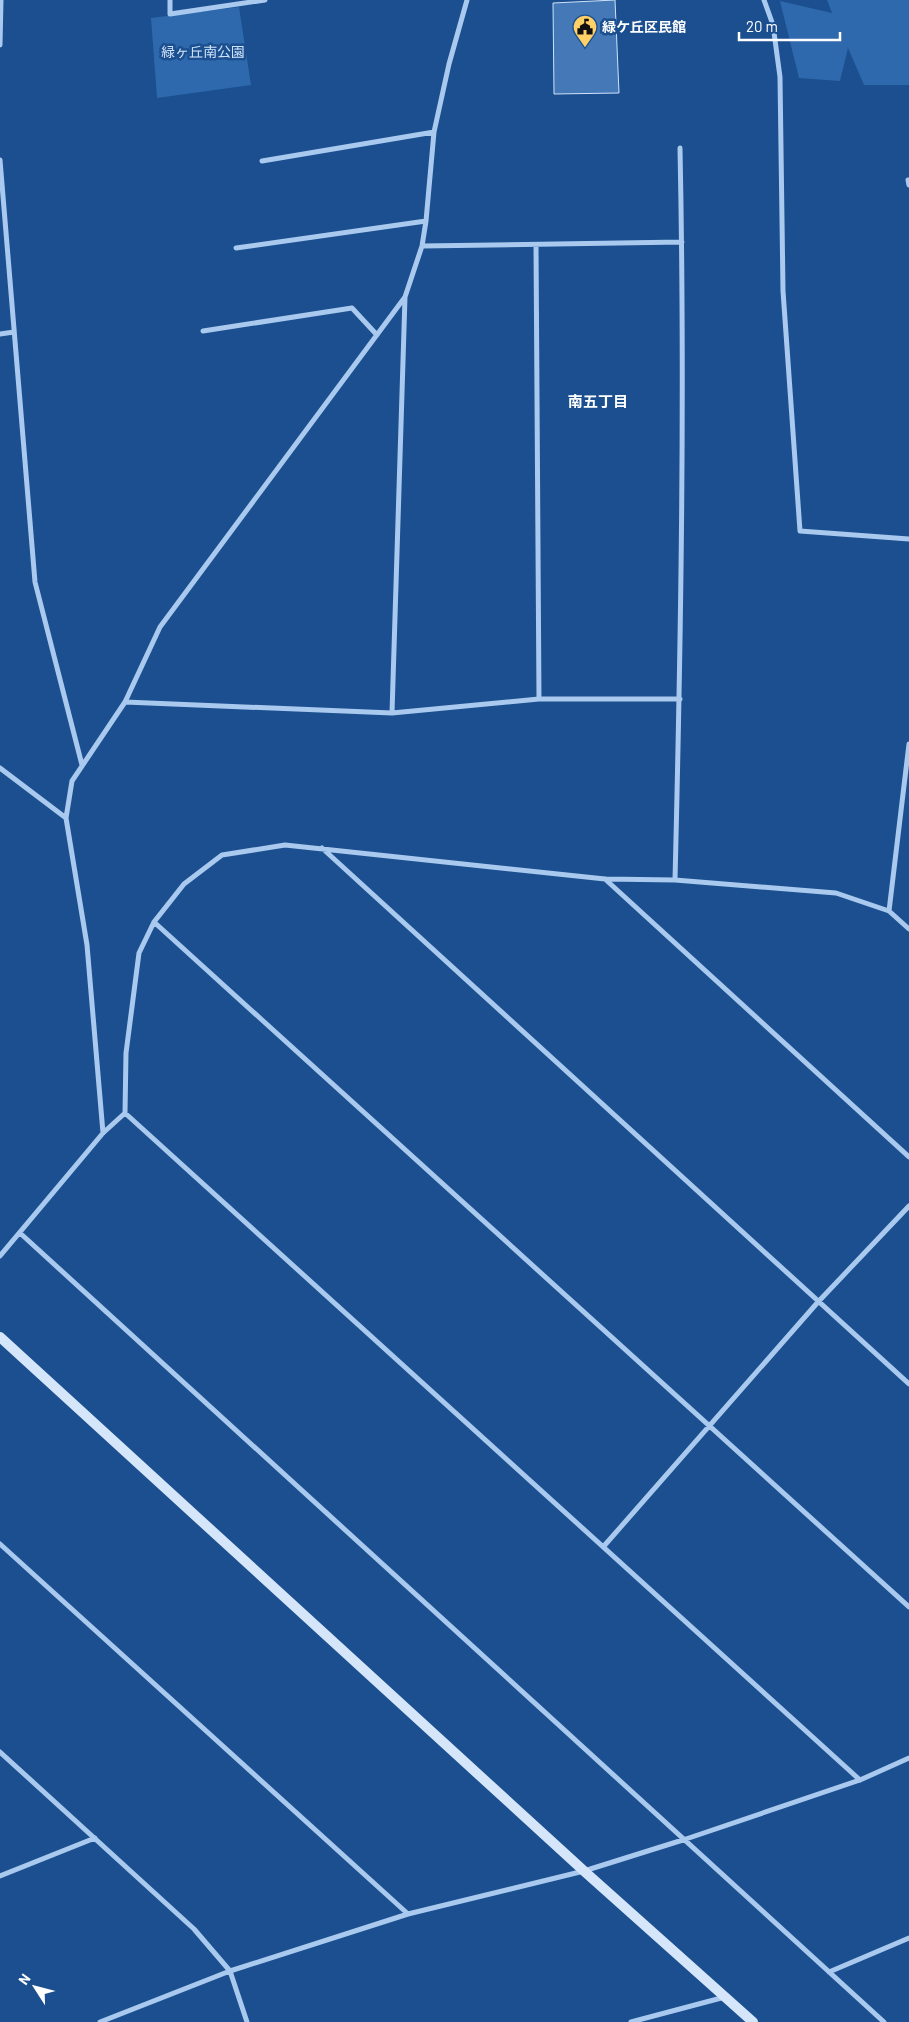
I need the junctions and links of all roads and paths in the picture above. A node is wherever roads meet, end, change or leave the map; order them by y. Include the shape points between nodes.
1 (0, 0) edge
2 (170, 0) edge
3 (265, 0) edge
4 (467, 0) edge
5 (764, 0) edge
6 (0, 45) edge
7 (434, 132) junction
8 (680, 148) dead end
9 (0, 160) edge
10 (262, 161) dead end
11 (426, 221) junction
12 (682, 242) junction
13 (536, 245) junction
14 (422, 246) junction
15 (236, 248) dead end
16 (405, 297) junction
17 (202, 331) dead end
18 (14, 332) junction
19 (0, 334) edge
20 (377, 335) junction
21 (909, 540) edge
22 (539, 699) junction
23 (680, 700) junction
24 (125, 702) junction
25 (392, 713) junction
26 (909, 744) edge
27 (82, 765) junction
28 (0, 768) edge
29 (66, 818) junction
30 (322, 848) junction
31 (605, 879) junction
32 (675, 880) junction
33 (890, 911) junction
34 (154, 922) junction
35 (909, 929) edge
36 (125, 1114) junction
37 (103, 1133) junction
38 (909, 1157) edge
39 (909, 1206) edge
40 (20, 1233) junction
41 (0, 1256) edge
42 (818, 1302) junction
43 (0, 1337) edge
44 (909, 1384) edge
45 (711, 1427) junction
46 (0, 1544) edge
47 (604, 1546) junction
48 (909, 1607) edge
49 (0, 1752) edge
50 (909, 1758) edge
51 (860, 1780) junction
52 (95, 1838) junction
53 (686, 1839) junction
54 (584, 1871) junction
55 (0, 1876) edge
56 (408, 1914) junction
57 (909, 1938) edge
58 (230, 1971) junction
59 (829, 1972) junction
60 (725, 1997) junction
61 (100, 2022) edge
62 (248, 2022) edge
63 (631, 2022) edge
64 (753, 2022) edge
65 (884, 2022) edge

1 - 6 street
2 - 3 street via 170,14
4 - 7 street
5 - 21 street via 773,25 780,77 783,291 800,531
7 - 10 street
7 - 11 street
8 - 12 street
9 - 18 street
11 - 14 street
11 - 15 street
12 - 13 street
12 - 23 street
13 - 14 street
13 - 22 street
14 - 16 street
16 - 20 street
16 - 25 street
17 - 20 street via 352,308
18 - 19 street
18 - 27 street via 35,582
20 - 24 street via 160,627
22 - 23 street
22 - 25 street
23 - 32 street
24 - 25 street
24 - 27 street
26 - 33 street
27 - 29 street via 72,781
28 - 29 street
29 - 37 street via 87,945
30 - 31 street
30 - 34 street via 285,845 222,855 184,884
30 - 42 street
31 - 32 street
31 - 38 street
32 - 33 street via 836,893
33 - 35 street
34 - 36 street via 139,953 126,1053
34 - 45 street
36 - 37 street
36 - 47 street
37 - 40 street
39 - 42 street
40 - 41 street
40 - 53 street
42 - 44 street
42 - 45 street
43 - 54 street
45 - 47 street
45 - 48 street
46 - 56 street
47 - 51 street
49 - 52 street
50 - 51 street
51 - 53 street
52 - 55 street
52 - 58 street via 194,1929
53 - 54 street
53 - 59 street
54 - 56 street
54 - 60 street
56 - 58 street
57 - 59 street
58 - 61 street
58 - 62 street
59 - 65 street
60 - 63 street
60 - 64 street

